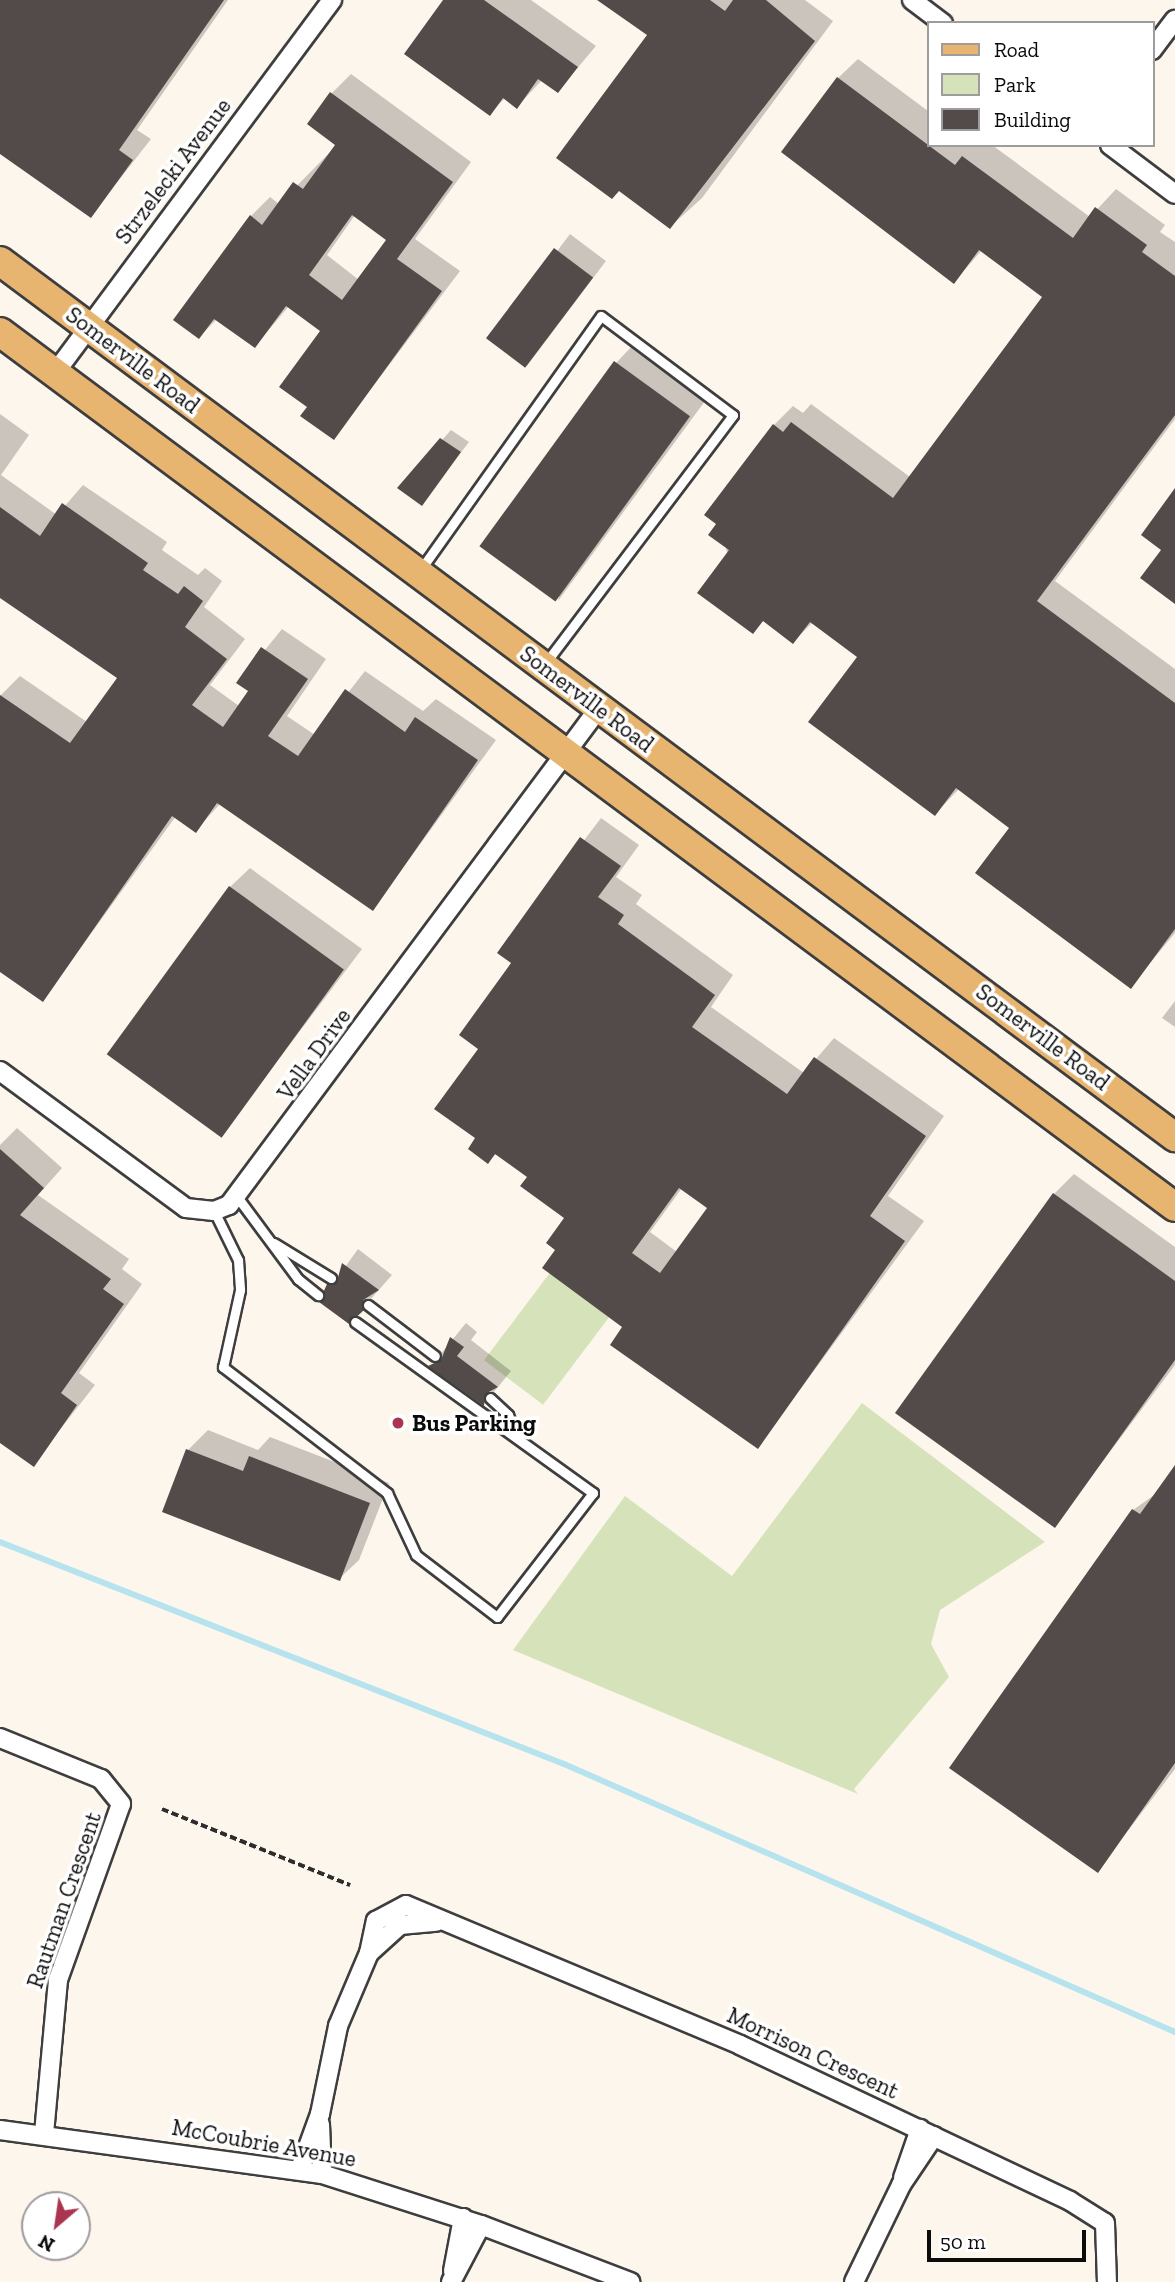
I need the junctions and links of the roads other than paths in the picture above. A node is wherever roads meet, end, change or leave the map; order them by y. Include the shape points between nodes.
1 (332, 0) edge
2 (912, 0) edge
3 (1175, 20) edge
4 (940, 21) edge
5 (1154, 47) edge
6 (1113, 147) edge
7 (1175, 194) edge
8 (0, 261) edge
9 (87, 326) junction
10 (0, 332) edge
11 (55, 373) junction
12 (418, 573) junction
13 (543, 666) junction
14 (599, 708) junction
15 (565, 752) junction
16 (0, 1071) edge
17 (1175, 1137) edge
18 (238, 1198) junction
19 (1175, 1207) edge
20 (214, 1211) junction
21 (270, 1241) junction
22 (331, 1278) dead end
23 (318, 1295) dead end
24 (368, 1305) dead end
25 (355, 1322) dead end
26 (435, 1356) dead end
27 (490, 1398) dead end
28 (516, 1435) junction
29 (0, 1738) edge
30 (320, 2114) junction
31 (0, 2130) edge
32 (927, 2133) junction
33 (36, 2134) junction
34 (300, 2169) junction
35 (322, 2174) junction
36 (463, 2218) junction
37 (481, 2225) junction
38 (451, 2280) edge
39 (630, 2282) edge
40 (854, 2282) edge
41 (1107, 2282) edge

1 - 9 street, Strzelecki Avenue
2 - 4 street
3 - 5 street
6 - 7 street
8 - 9 main road, Somerville Road
9 - 11 street, Strzelecki Avenue
9 - 12 main road, Somerville Road
10 - 11 main road
11 - 15 main road
12 - 13 main road, Somerville Road
12 - 13 lane via 601,316 733,415
13 - 14 main road, Somerville Road
14 - 15 street, Vella Drive
14 - 17 main road, Somerville Road
15 - 18 street, Vella Drive
15 - 19 main road
16 - 20 street via 178,1203
18 - 20 street, Vella Drive
18 - 21 lane
20 - 28 lane via 238,1259 240,1290 223,1367 387,1493 416,1555 497,1617 593,1493
21 - 22 lane
21 - 23 lane
24 - 26 lane
25 - 28 lane via 472,1412
27 - 28 lane via 508,1415
29 - 33 street, Rautman Crescent via 101,1779 121,1804 58,1980
30 - 32 street, Morrison Crescent via 338,2026 369,1953 376,1921 392,1908 406,1905 436,1922 740,2045
30 - 34 street, Morrison Crescent
30 - 35 street, Morrison Crescent
31 - 33 street, McCoubrie Avenue
32 - 40 street
32 - 41 street, Morrison Crescent via 1105,2223
33 - 34 street, McCoubrie Avenue
34 - 35 street, McCoubrie Avenue
35 - 36 street, McCoubrie Avenue
36 - 37 street, McCoubrie Avenue
36 - 38 street
37 - 38 street
37 - 39 street, McCoubrie Avenue

